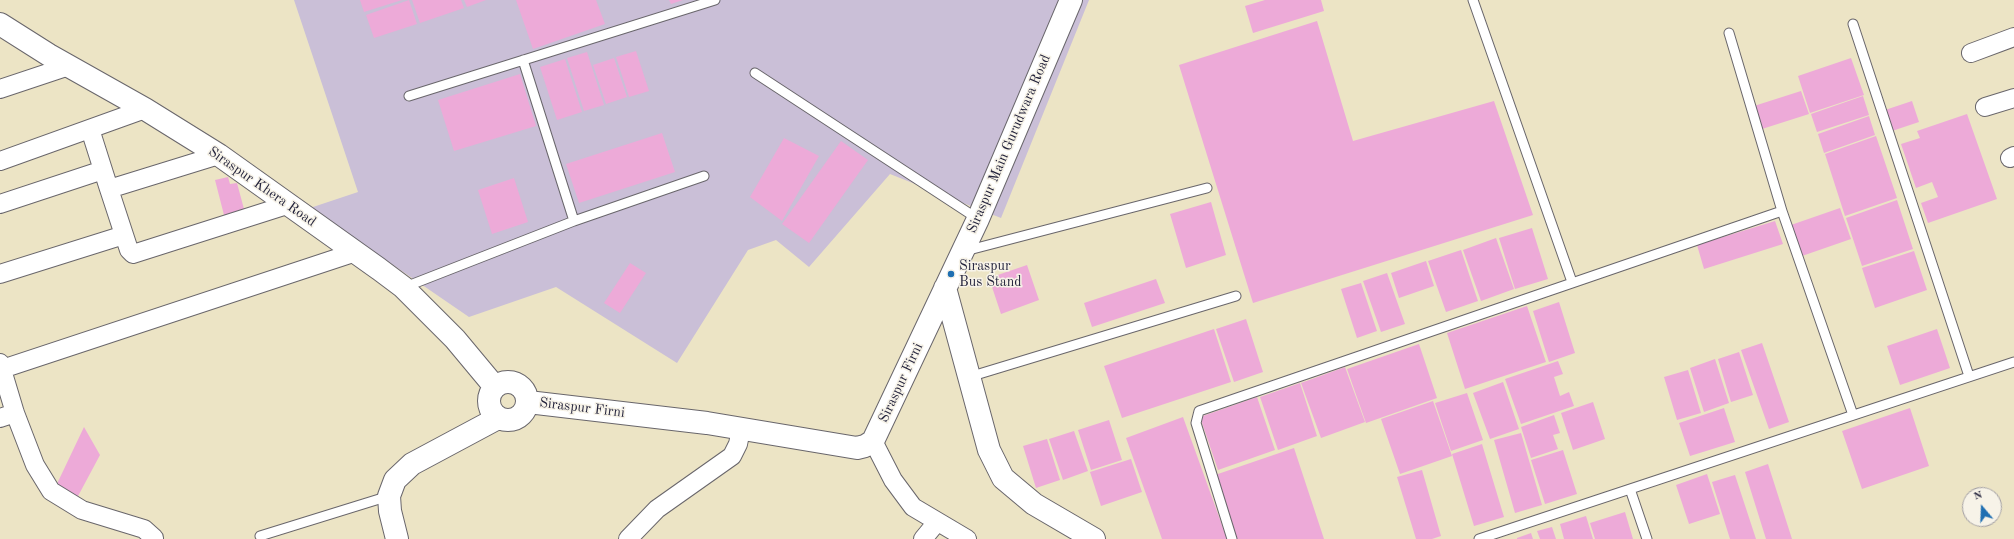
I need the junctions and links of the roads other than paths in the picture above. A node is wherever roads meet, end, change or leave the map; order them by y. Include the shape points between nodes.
1 (716, 0) edge
2 (1071, 0) edge
3 (1473, 0) edge
4 (0, 24) edge
5 (1853, 24) dead end
6 (1729, 33) dead end
7 (2014, 37) edge
8 (1971, 53) dead end
9 (523, 60) junction
10 (69, 66) junction
11 (755, 73) dead end
12 (0, 89) edge
13 (409, 96) dead end
14 (2014, 98) edge
15 (1985, 107) dead end
16 (145, 109) junction
17 (90, 129) junction
18 (219, 155) junction
19 (0, 161) edge
20 (103, 170) junction
21 (704, 176) dead end
22 (1206, 188) dead end
23 (109, 189) junction
24 (0, 204) edge
25 (287, 205) junction
26 (1782, 211) junction
27 (978, 219) junction
28 (574, 221) junction
29 (124, 235) junction
30 (356, 252) junction
31 (962, 252) junction
32 (0, 274) edge
33 (1572, 282) junction
34 (403, 288) junction
35 (945, 288) junction
36 (1236, 296) dead end
37 (2014, 362) edge
38 (1, 366) edge
39 (1969, 376) junction
40 (969, 377) junction
41 (494, 387) junction
42 (528, 402) junction
43 (1853, 415) junction
44 (8, 416) edge
45 (498, 418) junction
46 (741, 430) junction
47 (873, 441) junction
48 (1630, 489) junction
49 (389, 496) junction
50 (937, 522) junction
51 (260, 536) dead end
52 (155, 538) edge
53 (397, 539) edge
54 (628, 539) edge
55 (923, 539) edge
56 (967, 539) edge
57 (1094, 539) edge
58 (1232, 539) edge
59 (1479, 539) edge
60 (1647, 539) edge

1 - 9 lane
2 - 27 street, Siraspur Main Gurudwara Road
3 - 33 lane
4 - 10 street, Siraspur Khera Road
5 - 39 lane
6 - 26 lane
7 - 8 street
9 - 13 lane
9 - 28 lane
10 - 12 street
10 - 16 street, Siraspur Khera Road
11 - 27 lane
14 - 15 street
16 - 17 street
16 - 18 street, Siraspur Khera Road
17 - 19 street
17 - 20 street
18 - 23 street
18 - 25 street, Siraspur Khera Road
20 - 23 street
20 - 24 street
21 - 28 lane
22 - 31 lane
23 - 29 street
25 - 29 street via 136,254 131,252
25 - 30 street, Siraspur Khera Road
26 - 33 lane
26 - 43 lane
27 - 31 street, Siraspur Main Gurudwara Road
28 - 34 lane
29 - 32 street
30 - 34 street, Siraspur Khera Road
30 - 38 street
31 - 35 street, Siraspur Main Gurudwara Road
33 - 58 lane via 1199,411 1196,423
34 - 41 street, Siraspur Khera Road via 456,339
35 - 40 street
35 - 47 street, Siraspur Firni
36 - 40 lane
37 - 39 lane
38 - 44 street
39 - 43 lane
40 - 57 street via 989,450 1003,478 1034,504
41 - 42 street via 501,383 516,383 527,394
41 - 45 street via 489,400 492,413
42 - 45 street via 523,414 517,418
42 - 46 street, Siraspur Firni via 707,423
43 - 48 lane
44 - 52 street via 51,491 82,510 144,529
45 - 49 street via 412,464 395,480
46 - 47 street, Siraspur Firni via 857,448
46 - 54 street via 732,456 657,509
47 - 50 street via 901,494 913,507
48 - 59 lane
48 - 60 lane
49 - 51 lane
49 - 53 street
50 - 55 street
50 - 56 street

